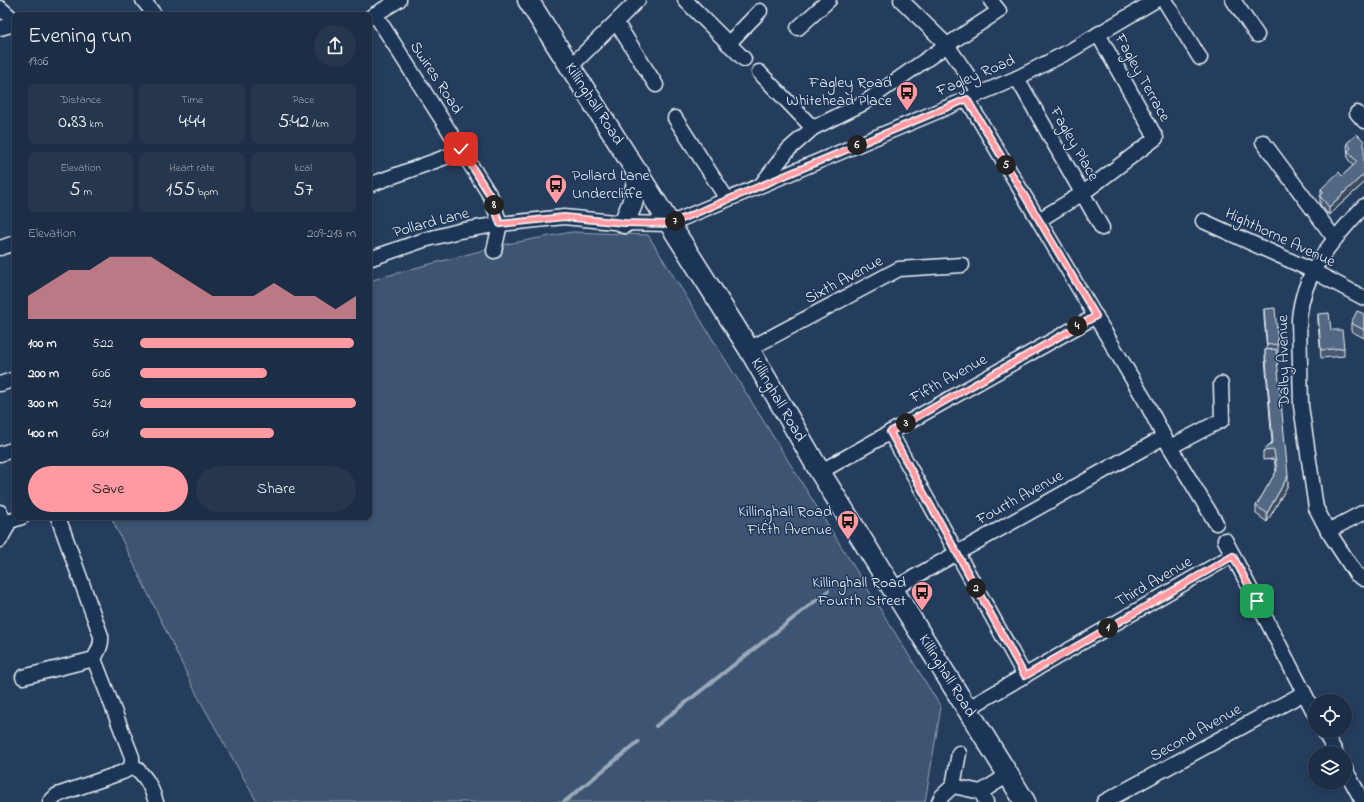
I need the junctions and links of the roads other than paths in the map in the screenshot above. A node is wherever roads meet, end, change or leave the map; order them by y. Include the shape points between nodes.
1 (142, 0) edge
2 (528, 0) edge
3 (638, 0) edge
4 (685, 0) edge
5 (829, 0) edge
6 (901, 0) edge
7 (990, 0) edge
8 (1156, 0) edge
9 (1164, 0) edge
10 (1233, 0) edge
11 (394, 1) edge
12 (0, 8) edge
13 (760, 11) dead end
14 (152, 12) edge
15 (372, 16) edge
16 (12, 19) edge
17 (616, 22) junction
18 (12, 23) edge
19 (0, 28) edge
20 (798, 28) dead end
21 (1098, 34) junction
22 (1257, 35) dead end
23 (728, 44) junction
24 (947, 45) junction
25 (1200, 58) dead end
26 (744, 59) dead end
27 (570, 67) junction
28 (759, 72) dead end
29 (1017, 78) junction
30 (656, 86) dead end
31 (974, 96) junction
32 (675, 118) dead end
33 (813, 128) junction
34 (1263, 142) dead end
35 (461, 149) junction
36 (639, 173) junction
37 (372, 184) edge
38 (760, 185) junction
39 (1083, 193) junction
40 (727, 199) junction
41 (1364, 206) edge
42 (1039, 220) junction
43 (1203, 221) dead end
44 (624, 223) junction
45 (500, 224) junction
46 (670, 224) junction
47 (1102, 228) dead end
48 (1335, 239) junction
49 (12, 244) edge
50 (0, 248) edge
51 (494, 251) dead end
52 (372, 258) edge
53 (962, 265) dead end
54 (1313, 271) junction
55 (1364, 298) edge
56 (1096, 316) junction
57 (749, 349) junction
58 (12, 380) edge
59 (0, 384) edge
60 (1221, 384) dead end
61 (890, 432) junction
62 (1167, 442) junction
63 (12, 450) edge
64 (0, 454) edge
65 (820, 472) junction
66 (1364, 512) edge
67 (3, 517) edge
68 (59, 520) edge
69 (1216, 523) dead end
70 (1328, 531) junction
71 (0, 540) edge
72 (1225, 540) dead end
73 (957, 553) junction
74 (1233, 556) junction
75 (1364, 579) edge
76 (893, 589) junction
77 (94, 659) junction
78 (1025, 676) junction
79 (23, 677) dead end
80 (1304, 693) junction
81 (1308, 701) edge
82 (967, 709) junction
83 (959, 753) dead end
84 (132, 764) junction
85 (1008, 775) junction
86 (1352, 782) edge
87 (953, 786) junction
88 (984, 797) edge
89 (50, 802) edge
90 (156, 802) edge
91 (939, 802) edge
92 (1025, 802) edge
93 (1104, 802) edge
94 (1363, 802) edge

1 - 14 street
2 - 27 highway, Killinghall Road
3 - 17 street
4 - 23 street
5 - 20 street
6 - 24 street
7 - 24 street via 1000,11
8 - 21 street, Fagley Road
9 - 25 street
10 - 22 street
11 - 15 street
12 - 16 street
13 - 23 street
15 - 35 street, Swires Road
17 - 27 street
17 - 30 street
18 - 19 street
21 - 29 street, Fagley Road
21 - 39 street, Fagley Terrace via 1156,138
23 - 26 street
24 - 31 street
24 - 33 street via 864,103
27 - 36 highway, Killinghall Road
28 - 33 street
29 - 31 street, Fagley Road
29 - 39 street, Fagley Place
31 - 38 street, Fagley Road
31 - 42 street
32 - 40 street
33 - 38 street via 788,150
34 - 48 street
35 - 37 street via 454,154
35 - 45 street, Swires Road via 491,197
36 - 44 highway via 632,204
36 - 46 highway, Killinghall Road
38 - 40 street, Fagley Road
39 - 42 street
39 - 47 street, Fagley Place
40 - 46 street, Fagley Road
41 - 48 street, Dalby Avenue
42 - 56 street
43 - 54 street, Highthorne Avenue
44 - 45 street, Pollard Lane via 564,217
44 - 46 street, Pollard Lane
45 - 51 street
45 - 52 street, Pollard Lane via 424,240
46 - 57 highway, Killinghall Road
48 - 54 street, Dalby Avenue
49 - 50 street
53 - 57 street, Sixth Avenue via 899,270
54 - 55 street, Highthorne Avenue
54 - 70 street, Dalby Avenue via 1305,287 1299,313 1301,406 1316,508
56 - 61 street, Fifth Avenue
56 - 62 street
57 - 65 highway, Killinghall Road
58 - 59 street
60 - 62 street, Fourth Avenue via 1222,420
61 - 65 street, Fifth Avenue
61 - 73 street
62 - 69 street
62 - 73 street, Fourth Avenue
63 - 64 street
65 - 76 highway, Killinghall Road
66 - 70 street
67 - 71 street via 7,527
68 - 77 street via 101,636 102,642
70 - 75 street, Dalby Avenue via 1356,574
72 - 74 street
73 - 76 street, Fourth Avenue
73 - 78 street
74 - 78 street, Third Avenue
74 - 80 street
76 - 82 highway, Killinghall Road
77 - 79 street
77 - 84 street via 132,757
78 - 82 street, Third Avenue
80 - 81 street
80 - 93 street, Second Avenue
82 - 85 highway, Killinghall Road
83 - 87 street
84 - 89 street via 123,772 57,795
84 - 90 street via 149,782
85 - 88 street
85 - 92 highway, Killinghall Road
86 - 94 street
87 - 88 street
87 - 91 street

